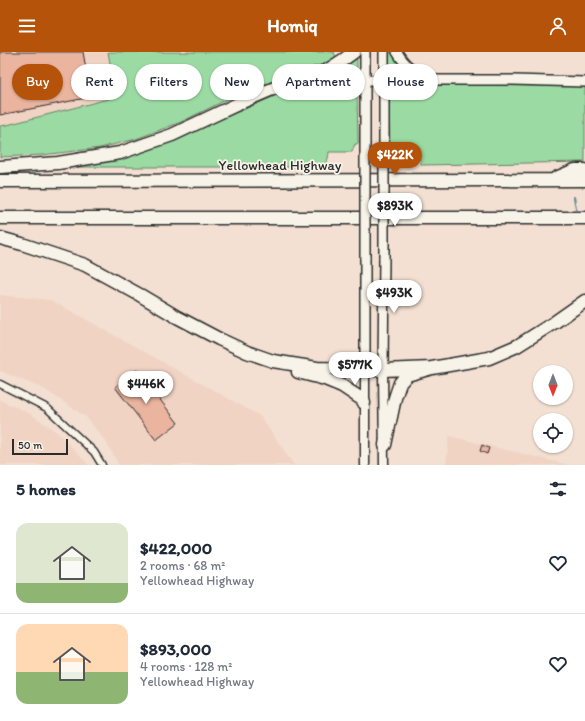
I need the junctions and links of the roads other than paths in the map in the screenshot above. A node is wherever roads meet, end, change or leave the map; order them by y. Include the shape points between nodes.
1 (354, 52) edge
2 (365, 52) edge
3 (384, 52) edge
4 (397, 52) edge
5 (337, 64) edge
6 (365, 64) edge
7 (384, 64) edge
8 (406, 64) edge
9 (438, 79) edge
10 (365, 80) edge
11 (373, 80) edge
12 (585, 82) edge
13 (272, 89) edge
14 (365, 100) edge
15 (384, 100) edge
16 (0, 167) edge
17 (585, 170) edge
18 (551, 180) junction
19 (585, 180) edge
20 (0, 181) edge
21 (0, 218) edge
22 (585, 218) edge
23 (0, 238) edge
24 (585, 301) edge
25 (273, 361) junction
26 (432, 368) junction
27 (365, 369) junction
28 (383, 370) junction
29 (0, 384) edge
30 (364, 403) junction
31 (385, 445) junction
32 (102, 465) edge
33 (364, 465) edge
34 (384, 465) edge

1 - 5 highway
2 - 6 main road
3 - 7 main road
4 - 8 main road
9 - 12 main road
10 - 11 main road
13 - 16 highway via 172,135 120,153 58,163
14 - 27 main road, bridge
15 - 28 main road, bridge
17 - 18 highway via 575,170
18 - 19 highway, Yellowhead Highway
18 - 20 highway, Yellowhead Highway
21 - 22 highway
23 - 25 highway via 85,265 219,339
24 - 26 highway via 517,346 489,358
25 - 27 highway via 317,368
25 - 30 highway via 282,368 342,386
26 - 28 highway
26 - 31 highway via 407,375 400,383
27 - 28 highway
27 - 30 street
28 - 31 street
29 - 32 street via 47,408 94,452
30 - 33 street
31 - 34 street

